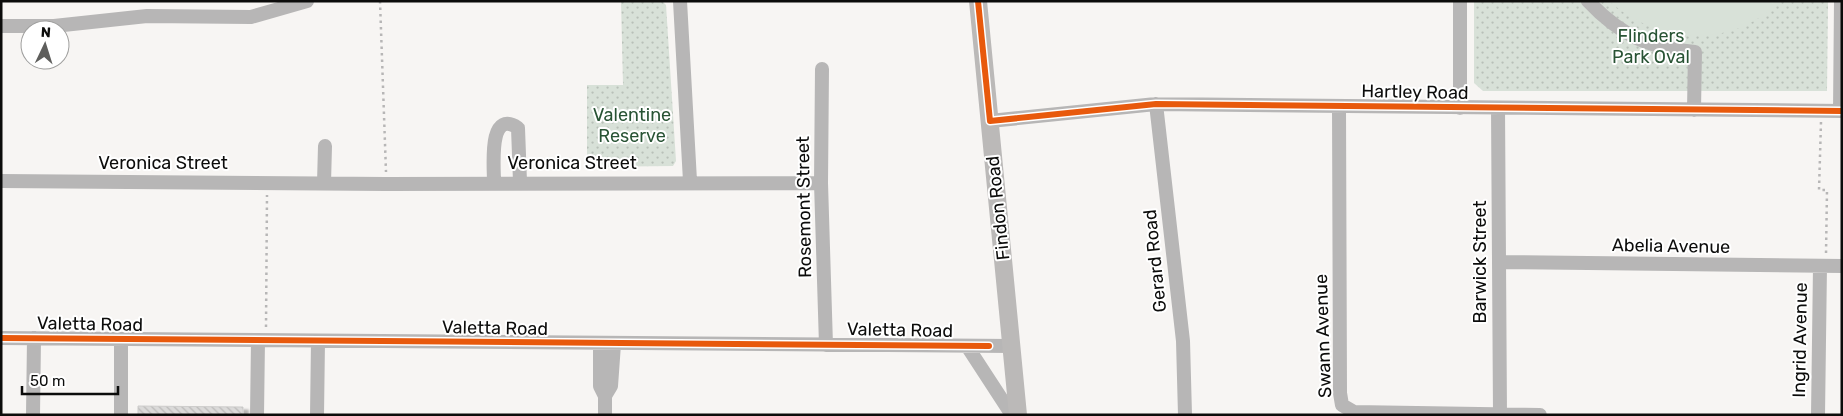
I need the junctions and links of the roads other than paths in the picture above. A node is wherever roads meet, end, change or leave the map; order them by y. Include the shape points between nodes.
1 (307, 1) edge
2 (680, 1) edge
3 (978, 1) edge
4 (1460, 1) edge
5 (1588, 1) edge
6 (1841, 1) edge
7 (1, 26) edge
8 (822, 69) dead end
9 (1156, 104) junction
10 (1339, 107) junction
11 (1460, 108) junction
12 (1498, 108) junction
13 (1694, 110) junction
14 (1841, 111) edge
15 (990, 121) junction
16 (325, 146) dead end
17 (1, 181) edge
18 (690, 181) junction
19 (494, 182) junction
20 (520, 182) junction
21 (820, 182) junction
22 (324, 183) junction
23 (1499, 262) junction
24 (1823, 266) junction
25 (1842, 266) edge
26 (1, 338) edge
27 (34, 338) junction
28 (122, 339) junction
29 (262, 341) junction
30 (318, 341) junction
31 (600, 344) junction
32 (614, 344) junction
33 (826, 345) junction
34 (967, 346) junction
35 (1012, 346) junction
36 (605, 396) junction
37 (1500, 414) edge
38 (33, 415) edge
39 (121, 415) edge
40 (257, 415) edge
41 (317, 415) edge
42 (605, 415) edge
43 (1012, 415) edge
44 (1018, 415) edge
45 (1185, 415) edge
46 (1540, 415) edge
47 (1818, 415) edge

1 - 7 street via 251,17 146,16 54,26
2 - 18 street
3 - 15 main road, Findon Road
4 - 11 street
5 - 13 street via 1626,34 1659,46 1694,52
6 - 14 street
8 - 21 street, Rosemont Street
9 - 10 street, Hartley Road
9 - 15 street, Hartley Road
9 - 45 street, Gerard Road via 1183,341
10 - 11 street, Hartley Road
10 - 37 street, Swann Avenue via 1342,405 1354,412
11 - 12 street, Hartley Road
12 - 13 street, Hartley Road
12 - 23 street, Barwick Street
13 - 14 street, Hartley Road
15 - 35 main road, Findon Road
16 - 22 street
17 - 22 street, Veronica Street
18 - 20 street, Veronica Street
18 - 21 street, Veronica Street
19 - 20 street, Veronica Street
19 - 20 street via 495,137 503,124 511,124 518,128
19 - 22 street, Veronica Street
21 - 33 street, Rosemont Street
23 - 24 street, Abelia Avenue
23 - 37 street, Barwick Street
24 - 25 street, Abelia Avenue
24 - 47 street, Ingrid Avenue
26 - 27 street, Valetta Road
27 - 28 street, Valetta Road
27 - 38 street
28 - 29 street, Valetta Road
28 - 39 street
29 - 30 street, Valetta Road
29 - 40 street
30 - 31 street, Valetta Road
30 - 41 street
31 - 32 street, Valetta Road
31 - 36 street via 600,386
32 - 33 street, Valetta Road
32 - 36 street via 611,386
33 - 34 street, Valetta Road
34 - 35 street, Valetta Road
34 - 43 street
35 - 44 main road, Findon Road
36 - 42 street
37 - 46 street

